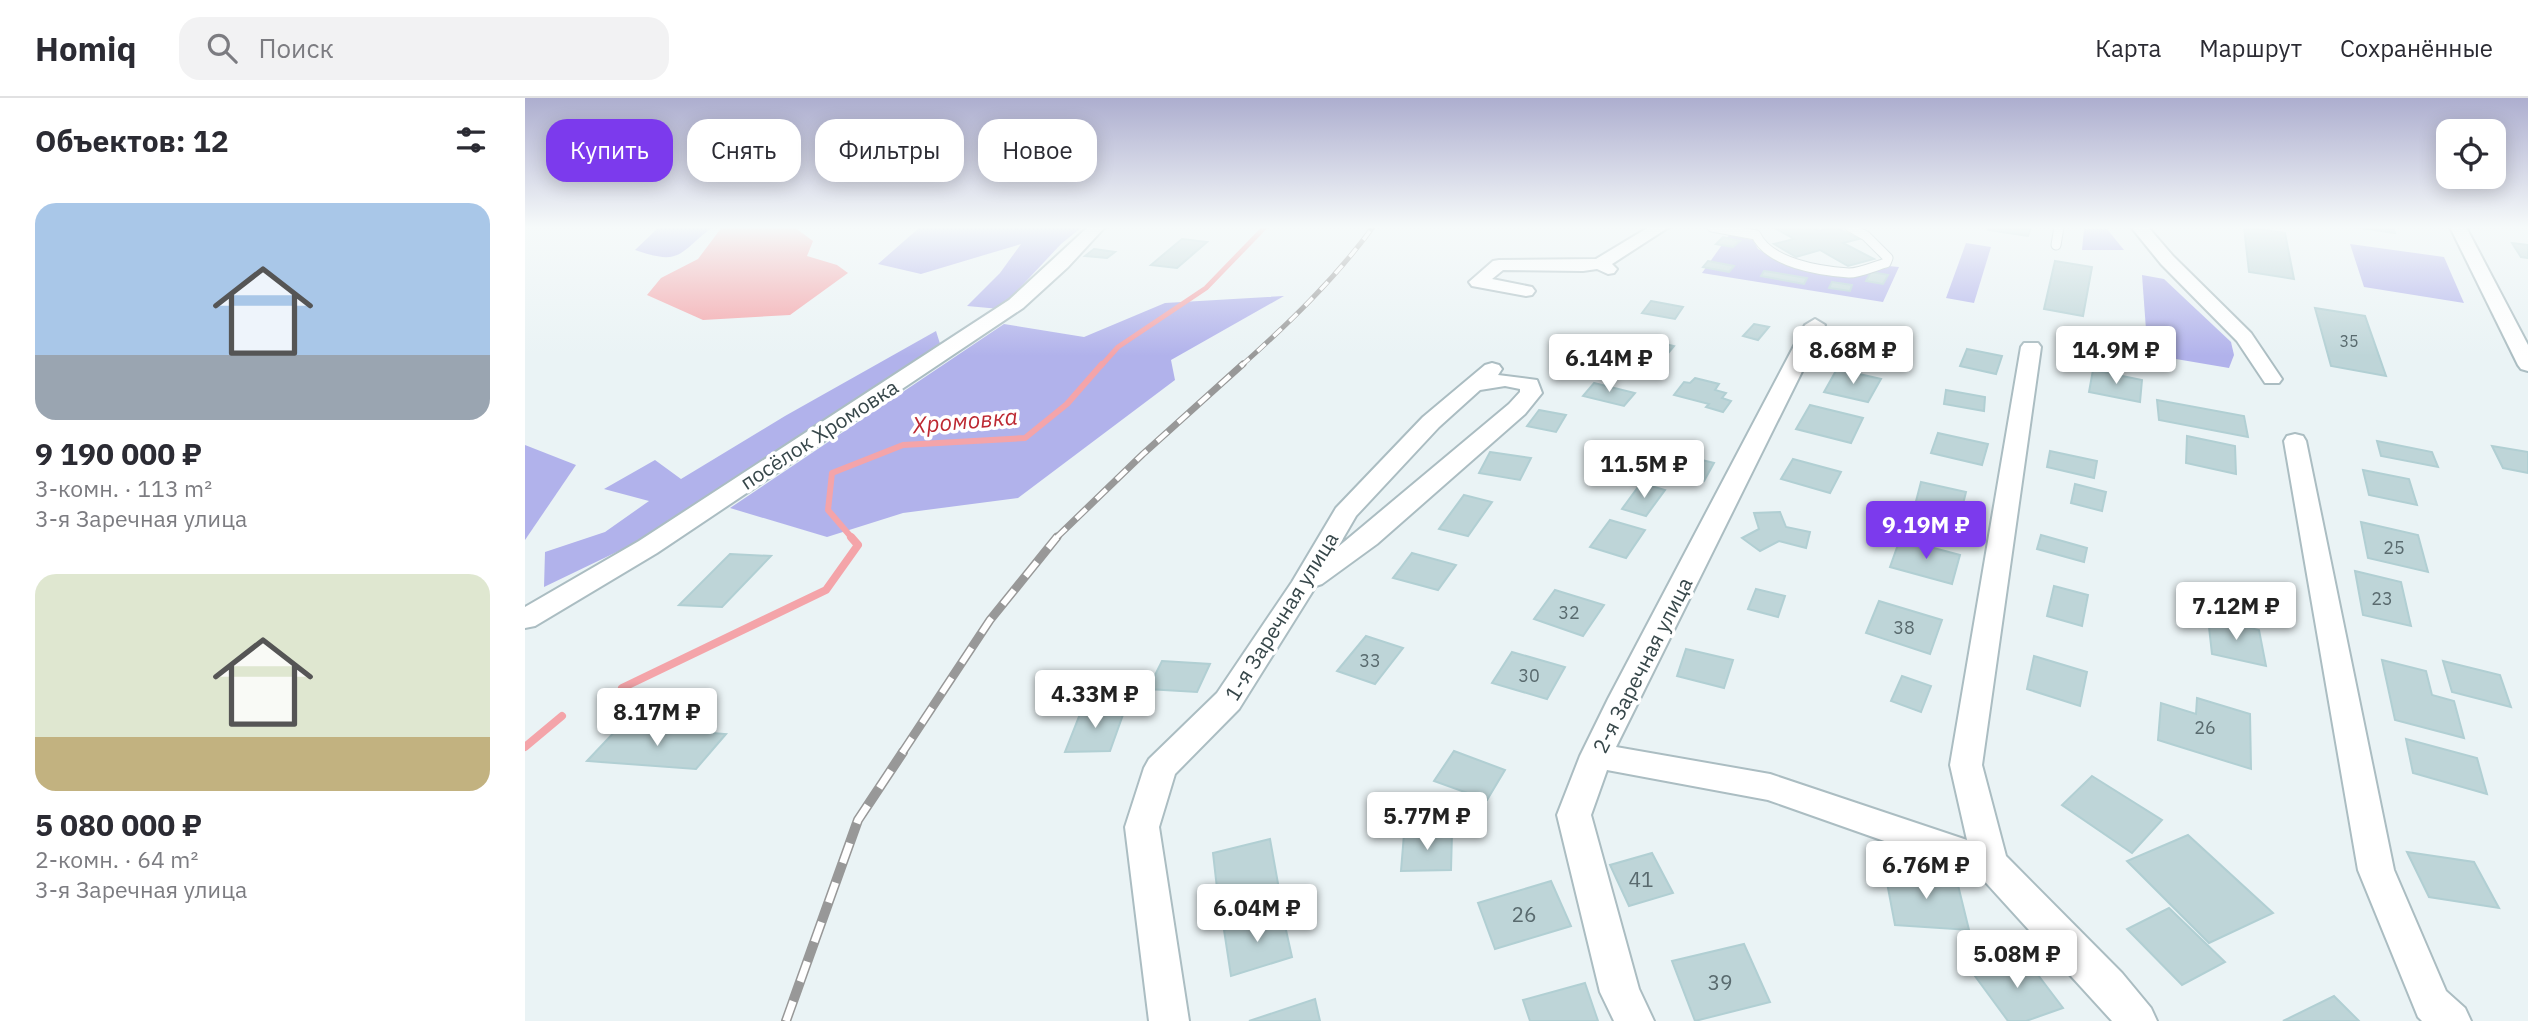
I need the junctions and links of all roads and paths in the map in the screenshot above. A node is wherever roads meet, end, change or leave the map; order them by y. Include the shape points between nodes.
1 (1054, 270) edge
2 (1493, 270) edge
3 (1835, 270) edge
4 (1861, 270) edge
5 (2177, 270) edge
6 (2480, 270) edge
7 (1526, 291) dead end
8 (1815, 326) dead end
9 (2031, 347) dead end
10 (2528, 365) edge
11 (1483, 377) joint
12 (2272, 379) dead end
13 (2295, 441) dead end
14 (1304, 584) junction
15 (525, 619) edge
16 (1596, 756) junction
17 (1990, 863) junction
18 (1169, 1021) edge
19 (1634, 1021) edge
20 (2137, 1021) edge
21 (2451, 1021) edge

1 - 15 street, посёлок Хромовка via 1016,304 648,547
2 - 7 street via 1478,282
3 - 4 lane
5 - 12 street via 2244,337
6 - 10 street
8 - 16 street, 2-я Заречная улица
9 - 17 street via 1966,765
11 - 14 street, 1-я Заречная улица via 1431,422 1345,513
11 - 14 street via 1524,382 1530,384 1531,393 1368,538
13 - 21 street via 2376,870 2432,1004
14 - 18 street, 1-я Заречная улица via 1228,701 1160,768 1142,827
16 - 17 street via 1770,787
16 - 19 street, 2-я Заречная улица via 1573,815 1621,992
17 - 20 street

